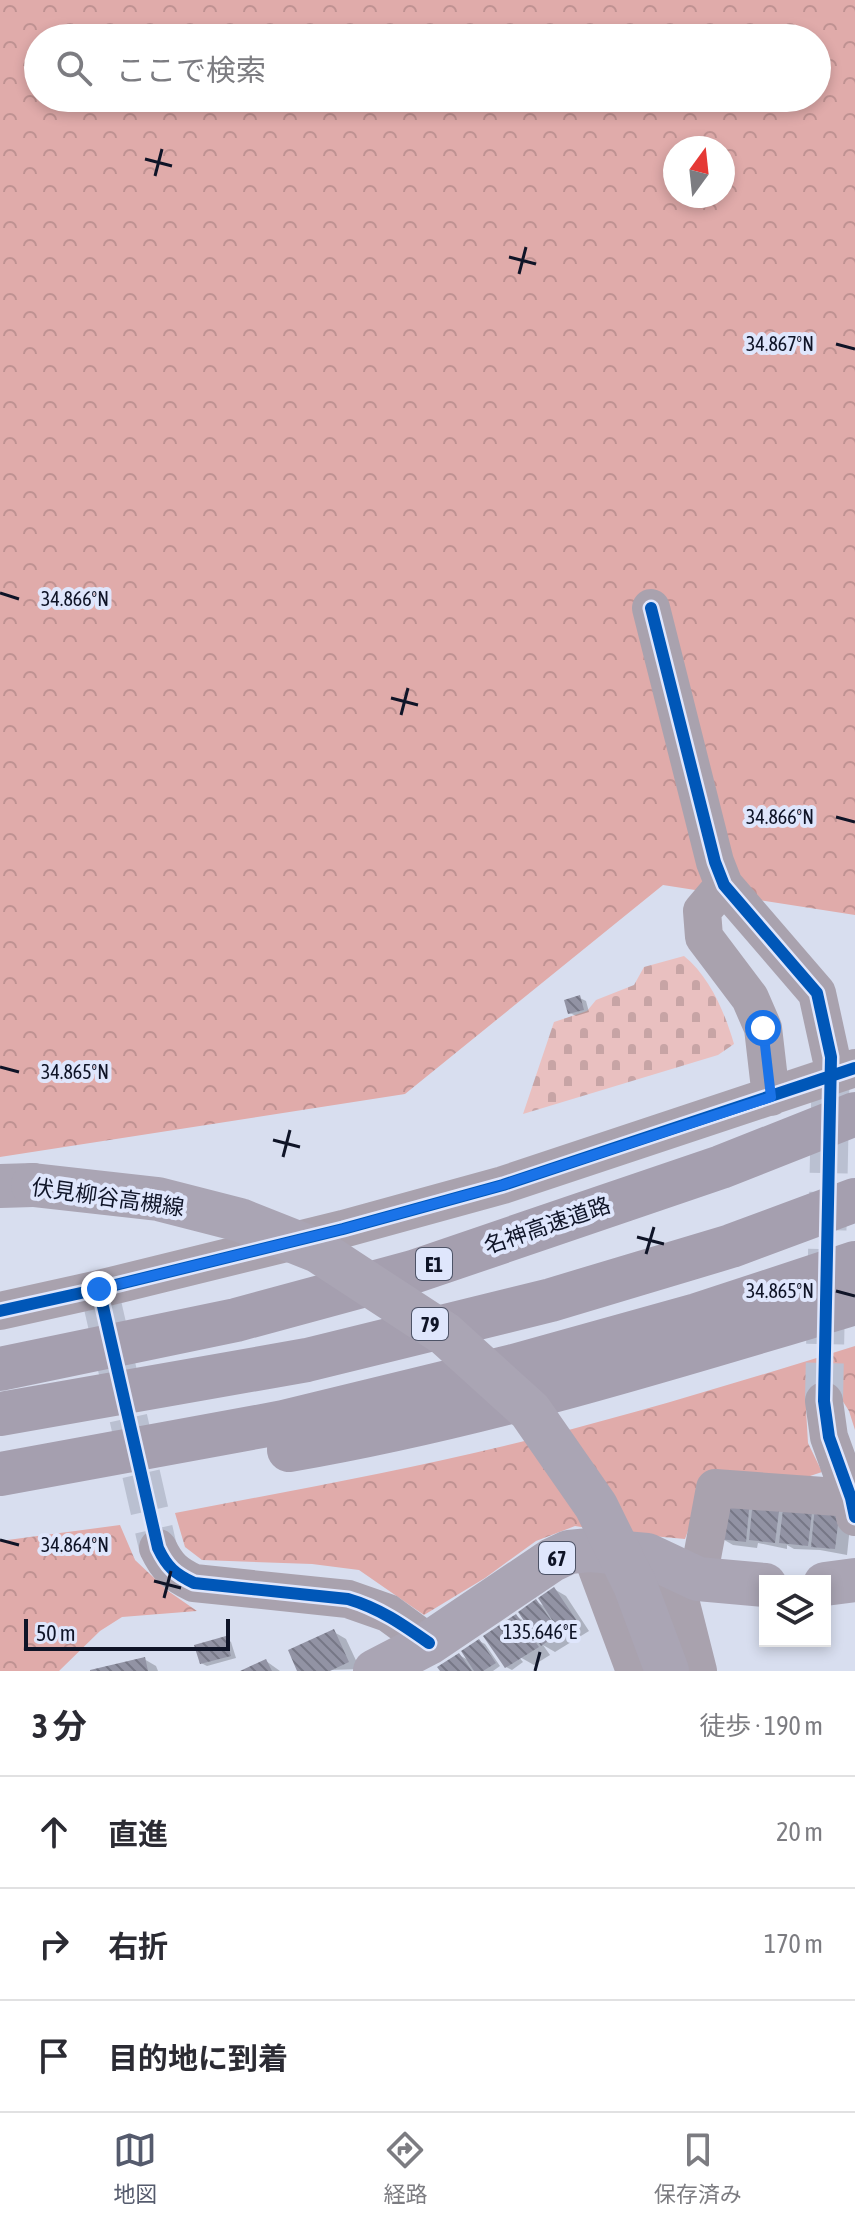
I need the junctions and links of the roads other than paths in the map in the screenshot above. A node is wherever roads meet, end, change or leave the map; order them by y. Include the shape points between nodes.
1 (651, 608) dead end
2 (724, 885) junction
3 (843, 1063) edge
4 (771, 1097) junction
5 (855, 1114) edge
6 (17, 1185) edge
7 (855, 1200) edge
8 (855, 1263) edge
9 (855, 1303) edge
10 (0, 1311) edge
11 (0, 1369) edge
12 (824, 1401) tunnel mouth
13 (0, 1414) edge
14 (0, 1474) edge
15 (0, 1498) edge
16 (853, 1507) edge
17 (158, 1548) tunnel mouth
18 (590, 1550) junction
19 (685, 1574) junction
20 (855, 1580) edge
21 (831, 1583) edge
22 (759, 1584) edge
23 (429, 1643) junction
24 (375, 1671) edge
25 (635, 1671) edge
26 (667, 1671) edge
27 (698, 1671) edge

1 - 2 street
2 - 3 street via 817,993
2 - 4 street via 702,911 704,937 750,998 763,1028
3 - 4 street
4 - 10 street via 503,1185 101,1298
5 - 11 highway, 名神高速道路 / E1 via 721,1167 413,1272 236,1320
6 - 26 main road, 伏見柳谷高槻線 / 79, bridge via 158,1199 240,1220 318,1251 445,1334 530,1411 596,1506 635,1585
7 - 13 highway via 731,1246 505,1311 307,1360
8 - 14 highway via 697,1315 468,1378 284,1422
9 - 15 highway via 474,1411 316,1446
12 - 16 street via 829,1437
16 - 19 street via 715,1488
17 - 23 street via 166,1566 194,1583 348,1599 388,1613
18 - 19 main road, 67 via 647,1555
18 - 23 main road, 67 via 552,1560
18 - 25 street
19 - 22 main road, 67
19 - 27 street
20 - 21 main road
23 - 24 main road, 67

